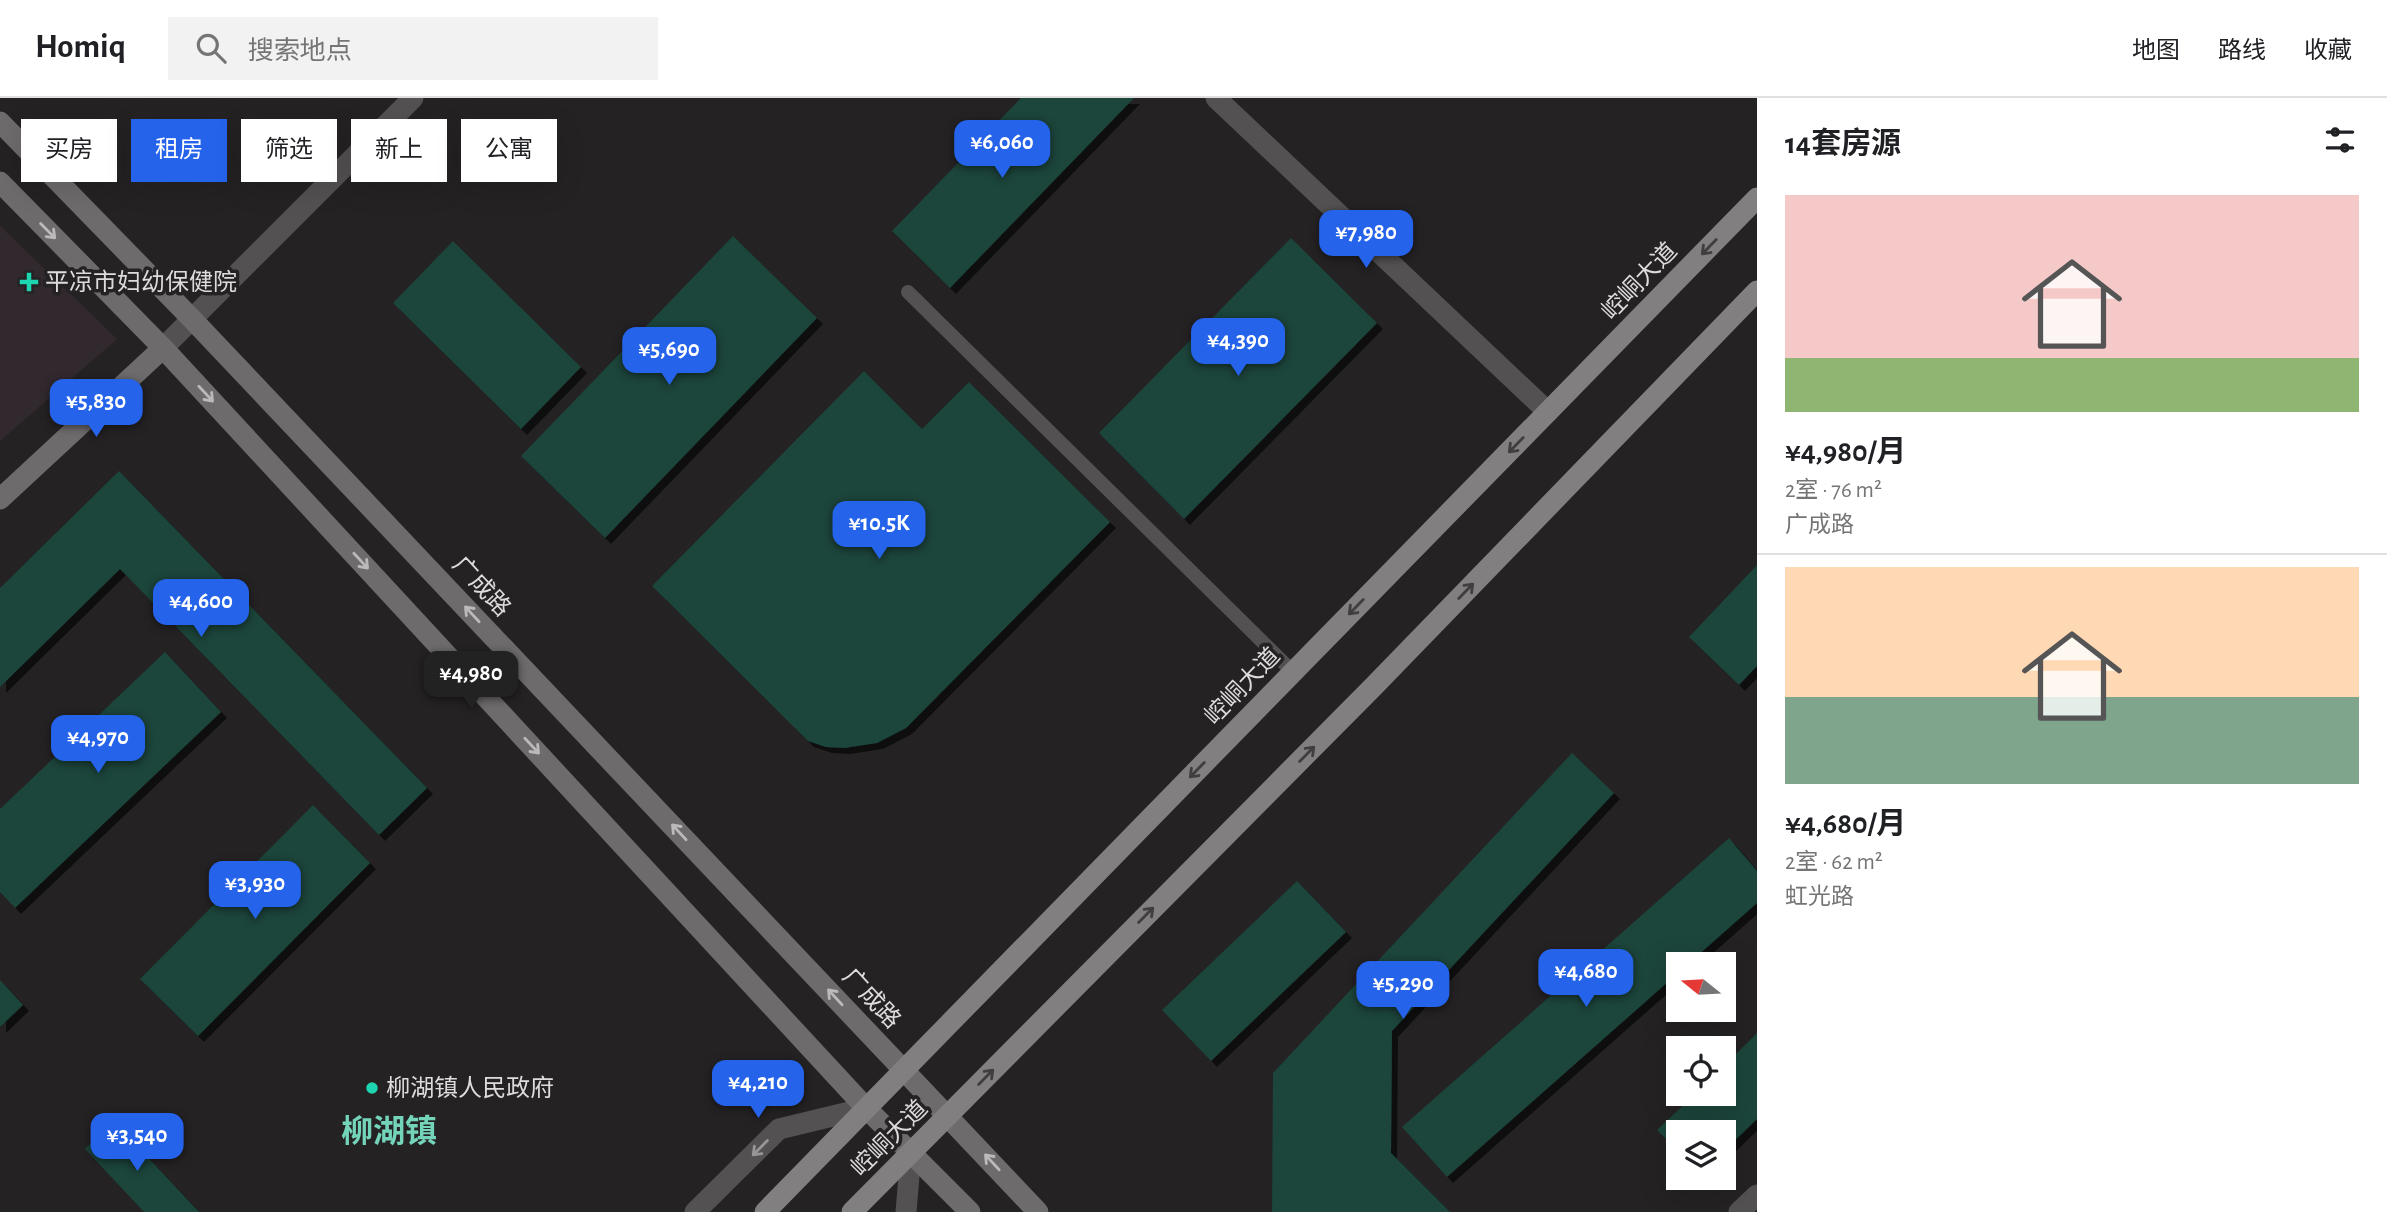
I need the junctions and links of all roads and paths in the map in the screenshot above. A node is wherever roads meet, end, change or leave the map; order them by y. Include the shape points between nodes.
1 (413, 98) edge
2 (1216, 98) edge
3 (0, 122) edge
4 (0, 182) edge
5 (1757, 198) edge
6 (1757, 291) edge
7 (908, 292) dead end
8 (192, 319) junction
9 (163, 348) junction
10 (1548, 412) junction
11 (0, 499) edge
12 (1293, 672) junction
13 (904, 1069) junction
14 (866, 1108) junction
15 (948, 1116) junction
16 (911, 1152) junction
17 (1757, 1195) edge
18 (695, 1212) edge
19 (765, 1212) edge
20 (852, 1212) edge
21 (906, 1212) edge
22 (970, 1212) edge
23 (1038, 1212) edge
24 (1739, 1212) edge

1 - 8 street
2 - 10 street
3 - 8 main road, 广成路
4 -> 9 main road
5 -> 10 main road, 崆峒大道
15 -> 6 main road, 崆峒大道
7 - 12 lane
8 - 9 street
13 -> 8 main road, 广成路
9 - 11 main road
9 -> 14 main road
10 -> 12 main road, 崆峒大道
12 -> 13 main road, 崆峒大道
13 - 14 main road, 崆峒大道
13 - 15 main road, 广成路
14 - 16 main road
14 -> 18 street via 779,1129
14 - 19 main road, 崆峒大道
15 - 16 main road, 崆峒大道
23 -> 15 main road, 广成路
16 - 20 main road, 崆峒大道
16 - 21 street
16 - 22 main road
17 - 24 street

